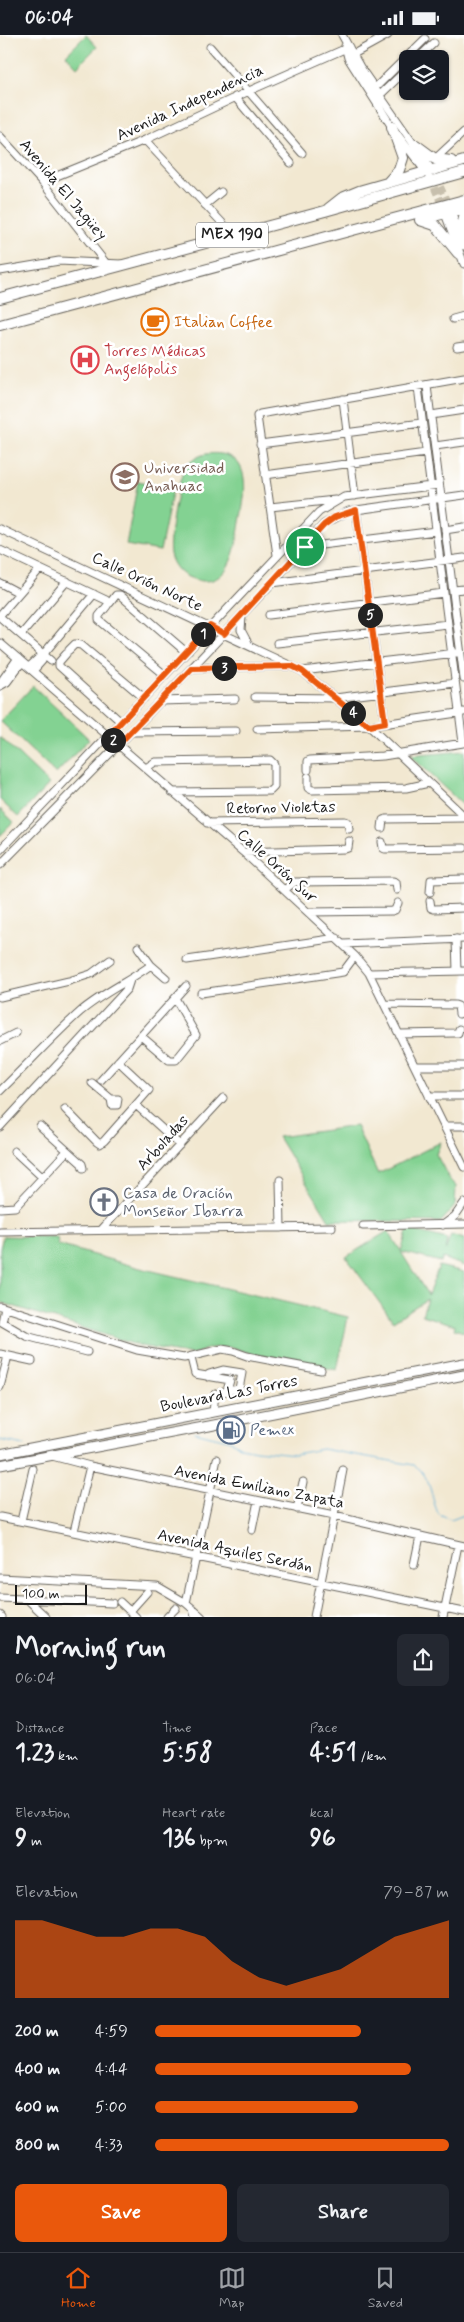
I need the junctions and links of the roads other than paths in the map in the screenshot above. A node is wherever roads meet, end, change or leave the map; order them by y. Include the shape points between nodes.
1 (388, 35) edge
2 (425, 39) dead end
3 (434, 43) dead end
4 (346, 44) edge
5 (210, 47) dead end
6 (427, 50) edge
7 (399, 77) edge
8 (375, 88) junction
9 (248, 91) junction
10 (380, 95) junction
11 (232, 98) junction
12 (392, 127) junction
13 (464, 132) edge
14 (0, 136) edge
15 (145, 140) junction
16 (416, 145) joint
17 (302, 153) dead end
18 (463, 161) edge
19 (291, 163) dead end
20 (431, 169) junction
21 (464, 172) edge
22 (42, 182) junction
23 (386, 183) junction
24 (220, 192) dead end
25 (464, 201) edge
26 (206, 205) junction
27 (464, 209) edge
28 (325, 211) junction
29 (448, 211) junction
30 (464, 218) edge
31 (417, 220) junction
32 (228, 236) junction
33 (309, 243) junction
34 (462, 247) edge
35 (105, 262) junction
36 (122, 264) junction
37 (464, 264) edge
38 (0, 271) edge
39 (0, 298) edge
40 (464, 315) edge
41 (453, 319) dead end
42 (11, 322) junction
43 (0, 325) edge
44 (0, 329) edge
45 (464, 378) edge
46 (427, 386) junction
47 (418, 387) junction
48 (343, 399) junction
49 (464, 410) edge
50 (431, 415) junction
51 (422, 423) junction
52 (347, 433) junction
53 (464, 441) edge
54 (260, 445) junction
55 (434, 446) junction
56 (426, 453) junction
57 (351, 463) junction
58 (265, 475) junction
59 (440, 485) junction
60 (430, 486) junction
61 (355, 495) junction
62 (464, 495) edge
63 (441, 498) junction
64 (338, 500) junction
65 (432, 500) junction
66 (270, 507) junction
67 (356, 510) junction
68 (464, 527) edge
69 (0, 529) edge
70 (445, 530) junction
71 (436, 531) junction
72 (360, 541) junction
73 (305, 547) junction
74 (0, 550) edge
75 (277, 555) junction
76 (464, 558) edge
77 (449, 560) junction
78 (440, 561) junction
79 (40, 569) junction
80 (364, 571) junction
81 (67, 581) junction
82 (0, 583) edge
83 (272, 583) junction
84 (464, 589) edge
85 (453, 591) junction
86 (19, 593) junction
87 (444, 593) junction
88 (94, 594) junction
89 (108, 603) junction
90 (369, 603) junction
91 (243, 614) junction
92 (269, 615) dead end
93 (0, 616) edge
94 (460, 621) edge
95 (448, 624) junction
96 (210, 626) junction
97 (373, 633) junction
98 (224, 634) junction
99 (21, 635) junction
100 (0, 643) edge
101 (277, 643) dead end
102 (249, 645) junction
103 (186, 652) junction
104 (462, 652) edge
105 (44, 653) junction
106 (452, 653) junction
107 (51, 661) dead end
108 (377, 662) junction
109 (25, 665) junction
110 (292, 666) junction
111 (192, 668) junction
112 (302, 671) junction
113 (165, 675) junction
114 (464, 679) edge
115 (455, 683) junction
116 (1, 684) edge
117 (381, 692) junction
118 (256, 697) dead end
119 (144, 698) junction
120 (335, 698) junction
121 (235, 699) dead end
122 (160, 701) junction
123 (462, 713) edge
124 (121, 722) junction
125 (385, 723) junction
126 (369, 726) junction
127 (257, 729) dead end
128 (236, 731) dead end
129 (131, 732) junction
130 (108, 736) junction
131 (463, 743) edge
132 (118, 745) junction
133 (396, 753) junction
134 (146, 769) junction
135 (429, 783) junction
136 (172, 792) junction
137 (41, 807) junction
138 (49, 815) junction
139 (464, 817) edge
140 (207, 823) junction
141 (382, 828) dead end
142 (349, 829) dead end
143 (349, 841) dead end
144 (382, 842) dead end
145 (464, 847) edge
146 (0, 850) edge
147 (243, 852) junction
148 (0, 865) edge
149 (464, 879) edge
150 (284, 890) junction
151 (397, 890) dead end
152 (430, 892) dead end
153 (430, 901) dead end
154 (398, 903) dead end
155 (464, 908) edge
156 (309, 912) junction
157 (338, 938) junction
158 (460, 939) edge
159 (344, 944) junction
160 (138, 947) dead end
161 (355, 955) junction
162 (110, 960) dead end
163 (187, 960) dead end
164 (151, 965) junction
165 (460, 971) edge
166 (369, 973) junction
167 (166, 979) dead end
168 (130, 980) junction
169 (186, 986) dead end
170 (201, 993) dead end
171 (0, 997) edge
172 (175, 998) junction
173 (384, 1004) junction
174 (459, 1014) dead end
175 (459, 1029) dead end
176 (16, 1033) dead end
177 (399, 1033) junction
178 (141, 1036) junction
179 (0, 1041) edge
180 (118, 1061) junction
181 (415, 1066) junction
182 (464, 1066) edge
183 (101, 1080) dead end
184 (92, 1083) dead end
185 (0, 1091) edge
186 (464, 1095) edge
187 (429, 1096) junction
188 (224, 1098) dead end
189 (137, 1106) junction
190 (65, 1109) dead end
191 (130, 1114) junction
192 (40, 1126) dead end
193 (444, 1126) junction
194 (464, 1126) edge
195 (0, 1127) edge
196 (180, 1145) junction
197 (14, 1151) dead end
198 (67, 1151) junction
199 (464, 1167) edge
200 (83, 1168) dead end
201 (42, 1177) junction
202 (280, 1180) dead end
203 (464, 1203) edge
204 (0, 1208) edge
205 (464, 1224) edge
206 (443, 1225) junction
207 (363, 1226) dead end
208 (332, 1227) dead end
209 (281, 1228) junction
210 (102, 1229) junction
211 (0, 1232) edge
212 (3, 1307) edge
213 (87, 1352) dead end
214 (0, 1354) edge
215 (8, 1356) junction
216 (191, 1358) junction
217 (32, 1361) dead end
218 (464, 1363) edge
219 (321, 1370) dead end
220 (464, 1375) edge
221 (208, 1377) junction
222 (0, 1387) edge
223 (227, 1391) junction
224 (213, 1412) junction
225 (0, 1454) edge
226 (49, 1455) junction
227 (217, 1459) dead end
228 (0, 1465) edge
229 (90, 1466) junction
230 (33, 1469) dead end
231 (343, 1470) dead end
232 (303, 1482) dead end
233 (211, 1492) junction
234 (258, 1501) junction
235 (296, 1509) junction
236 (334, 1516) junction
237 (0, 1517) edge
238 (21, 1521) junction
239 (252, 1530) dead end
240 (74, 1531) junction
241 (420, 1536) junction
242 (461, 1545) edge
243 (197, 1557) junction
244 (414, 1565) dead end
245 (0, 1578) edge
246 (321, 1582) junction
247 (147, 1592) dead end
248 (0, 1598) edge
249 (27, 1599) junction
250 (186, 1603) junction
251 (176, 1608) dead end
252 (446, 1608) junction
253 (193, 1609) junction
254 (130, 1611) junction
255 (464, 1611) edge
256 (46, 1617) edge
257 (136, 1617) edge
258 (167, 1617) edge
259 (195, 1617) edge
260 (202, 1617) edge
261 (314, 1617) edge
262 (443, 1617) edge

1 - 4 street, Avenida Independencia
2 - 8 street
3 - 6 street
4 - 8 street
4 - 9 street, Avenida Independencia
4 - 12 street
5 - 9 street
7 - 10 street
8 - 10 street
9 - 11 street, Avenida Independencia
9 - 17 street
10 - 16 street
11 - 15 street, Avenida Independencia
11 - 19 street
12 - 20 street
12 - 23 highway via 403,158 399,170
13 - 20 street
14 - 22 street, Avenida El Jagüey
15 - 22 street, Avenida Independencia
15 - 26 street
16 - 20 highway
18 - 20 highway
20 - 23 highway
21 - 28 highway, MEX 190
22 - 35 street, Avenida El Jagüey
23 - 28 highway via 348,195
24 - 26 street
25 - 33 highway, MEX 190
26 - 32 street via 226,227
27 - 29 highway
28 - 32 highway, MEX 190
29 - 31 highway
29 - 34 street
29 - 34 street
30 - 34 highway
31 - 33 highway
31 - 34 highway via 435,225
32 - 36 highway, MEX 190
33 - 42 highway, MEX 190
34 - 37 street
35 - 36 street
35 - 38 street via 59,261
36 - 39 highway, MEX 190
40 - 41 street
42 - 43 highway, MEX 190
42 - 44 street
45 - 46 street
46 - 47 street
46 - 50 street
47 - 48 street
47 - 51 street
48 - 52 street
48 - 54 street via 260,414 257,416
49 - 50 street
50 - 55 street
51 - 52 street
51 - 56 street
52 - 54 street
52 - 57 street
53 - 55 street
54 - 58 street
55 - 59 street
56 - 57 street
56 - 60 street
57 - 58 street
57 - 61 street
58 - 66 street
59 - 60 street
59 - 63 street
60 - 61 street
60 - 65 street
61 - 64 street
62 - 63 street
63 - 65 street
63 - 70 street
64 - 66 street
64 - 75 street via 319,512
65 - 67 street
65 - 71 street
66 - 75 street
67 - 72 street
67 - 73 street via 335,517
68 - 70 street
69 - 96 street, Calle Orión Norte
70 - 77 street
71 - 72 street
71 - 78 street
72 - 73 street
72 - 80 street
73 - 83 street
74 - 79 street
75 - 96 street
76 - 77 street
77 - 78 street
77 - 85 street
78 - 80 street
78 - 87 street
79 - 81 street
79 - 86 street
80 - 83 street
80 - 90 street
81 - 88 street
81 - 99 street
82 - 86 street
83 - 91 street
84 - 85 street
85 - 94 street
86 - 93 street
87 - 90 street
87 - 95 street
88 - 89 street
88 - 105 street
89 - 103 street via 118,595
89 - 113 street via 98,618
90 - 92 street
90 - 97 street
91 - 98 street
91 - 102 street via 241,630
93 - 99 street
94 - 104 street
95 - 97 street
95 - 106 street
96 - 98 street, Calle Orión Norte
96 - 103 street
97 - 101 street
97 - 108 street
98 - 102 street, Calle Orión Norte
98 - 111 street
99 - 105 street
100 - 109 street, Calle Orión Sur
102 - 110 street, Calle Orión Norte
103 - 113 street
104 - 106 street
104 - 114 street
105 - 107 street
105 - 109 street
106 - 108 street
106 - 115 street
108 - 112 street
108 - 117 street
109 - 116 street
109 - 130 street, Calle Orión Sur
110 - 111 street
110 - 112 street, Calle Orión Norte
111 - 122 street
112 - 120 street, Calle Orión Norte
113 - 119 street
115 - 117 street
115 - 123 street
117 - 120 street
117 - 125 street
118 - 120 street
119 - 124 street
119 - 124 street via 75,644 58,664
120 - 126 street, Calle Orión Norte
121 - 122 street
122 - 129 street
123 - 125 street
123 - 131 street
124 - 130 street
125 - 126 street
126 - 127 street
126 - 133 street, Calle Orión Norte
128 - 129 street
129 - 132 street
130 - 132 street, Calle Orión Sur
130 - 137 street
131 - 133 street
132 - 134 street, Calle Orión Sur
132 - 138 street
133 - 135 street, Calle Orión Norte
133 - 135 street via 310,760 308,788 406,788
134 - 136 street, Calle Orión Sur
134 - 136 street via 155,762 270,760 274,764 274,787 270,791
135 - 139 street, Calle Orión Norte
136 - 140 street, Calle Orión Sur
137 - 138 street
137 - 146 street
138 - 148 street
139 - 141 street via 386,819
140 - 142 street, Retorno Violetas via 344,821 348,822
140 - 147 street, Calle Orión Sur
143 - 147 street via 345,849
144 - 145 street via 385,849
147 - 150 street, Calle Orión Sur
149 - 152 street via 431,880
150 - 151 street via 295,882 393,881
150 - 156 street, Calle Orión Sur
153 - 155 street via 434,909
154 - 156 street via 392,911
156 - 157 street, Calle Orión Sur
157 - 159 street, Calle Orión Sur
157 - 163 street
158 - 159 street
158 - 165 street
159 - 161 street, Calle Orión Sur
160 - 164 street
161 - 166 street, Calle Orión Sur
161 - 170 street via 343,972
162 - 171 street via 92,974
164 - 167 street
164 - 168 street
165 - 166 street
166 - 173 street, Calle Orión Sur
168 - 185 street via 81,1012
168 - 195 street via 127,989
169 - 172 street
172 - 178 street
172 - 178 street via 196,1035 176,1059 169,1060
173 - 174 street via 458,1005
173 - 177 street, Calle Orión Sur
175 - 177 street via 458,1033
176 - 179 street
177 - 181 street, Calle Orión Sur
178 - 180 street
180 - 183 street
180 - 189 street via 149,1090
181 - 182 street
181 - 187 street, Calle Orión Sur
184 - 191 street via 111,1099 112,1105 118,1104
186 - 187 street
187 - 193 street, Calle Orión Sur
188 - 196 street, Arboladas
189 - 191 street
189 - 196 street
190 - 191 street via 100,1144
192 - 198 street
193 - 194 street
193 - 199 street, Calle Orión Sur
196 - 210 street, Arboladas
197 - 201 street
198 - 200 street
198 - 201 street
201 - 204 street via 15,1207
202 - 209 street
203 - 206 street
205 - 206 street
206 - 207 street
208 - 209 street
209 - 210 street
210 - 211 street
212 - 213 street via 2,1322 24,1335
212 - 216 street via 137,1350
214 - 215 street
215 - 217 street
215 - 222 street
216 - 219 street via 222,1349
216 - 221 street via 195,1374
218 - 224 main road, Boulevard Las Torres
220 - 226 main road, Boulevard Las Torres
221 - 223 street via 230,1380
221 - 223 street via 223,1370 242,1373 239,1389
223 - 224 street via 215,1394
224 - 225 main road, Boulevard Las Torres
226 - 228 main road, Boulevard Las Torres
226 - 229 street, Avenida Emiliano Zapata
227 - 233 street
229 - 233 street, Avenida Emiliano Zapata
229 - 240 street
230 - 238 street
231 - 236 street
232 - 235 street
233 - 234 street, Avenida Emiliano Zapata
233 - 243 street
234 - 235 street, Avenida Emiliano Zapata
234 - 239 street
235 - 236 street, Avenida Emiliano Zapata
236 - 241 street, Avenida Emiliano Zapata
236 - 246 street
237 - 238 street, Avenida Aquiles Serdán
238 - 240 street, Avenida Aquiles Serdán
240 - 243 street, Avenida Aquiles Serdán
241 - 242 street, Avenida Emiliano Zapata
241 - 244 street
242 - 252 street
243 - 246 street, Avenida Aquiles Serdán
243 - 250 street
245 - 250 street via 145,1584 169,1591
246 - 252 street, Avenida Aquiles Serdán
246 - 261 street
247 - 254 street
248 - 249 street
249 - 254 street via 116,1602
249 - 256 street
250 - 253 street
251 - 258 street
252 - 255 street, Avenida Aquiles Serdán
252 - 262 street
253 - 259 street
253 - 260 street
254 - 257 street

